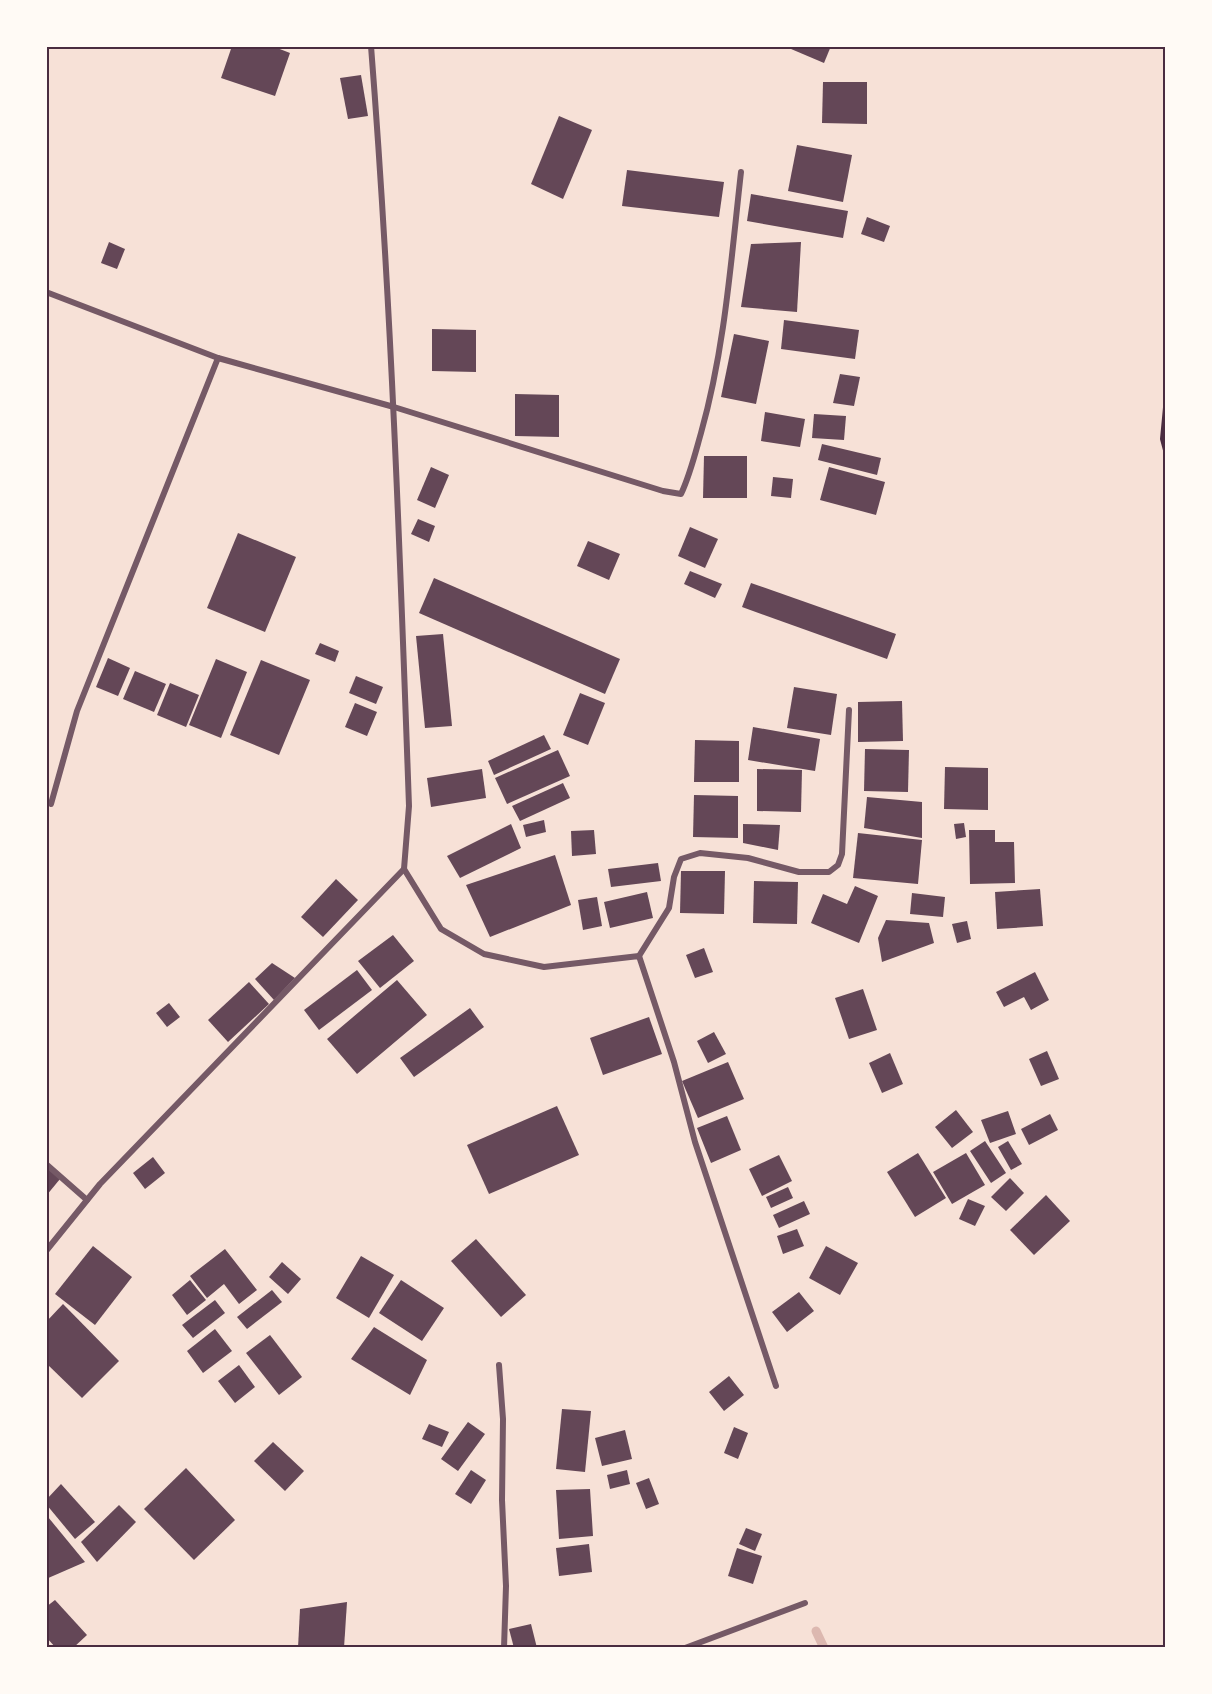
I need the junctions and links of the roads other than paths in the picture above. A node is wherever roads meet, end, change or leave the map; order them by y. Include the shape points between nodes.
1 (371, 46) edge
2 (741, 172) dead end
3 (46, 292) edge
4 (218, 358) junction
5 (394, 406) junction
6 (849, 711) dead end
7 (51, 804) dead end
8 (404, 869) junction
9 (639, 956) junction
10 (46, 1164) edge
11 (87, 1200) junction
12 (46, 1251) edge
13 (499, 1365) dead end
14 (776, 1386) dead end
15 (805, 1603) dead end
16 (504, 1647) edge
17 (686, 1647) edge

1 - 5 street
2 - 5 street via 724,326 711,398 681,494
3 - 4 street
4 - 5 street
4 - 7 street via 77,711
5 - 8 street via 409,807
6 - 9 street via 842,854 838,865 829,872 799,872 748,858 700,853 681,859 669,908
8 - 9 street via 441,929 484,954 544,967
8 - 11 street
9 - 14 street via 695,1142
10 - 11 street
11 - 12 street
13 - 16 street via 506,1586
15 - 17 street

